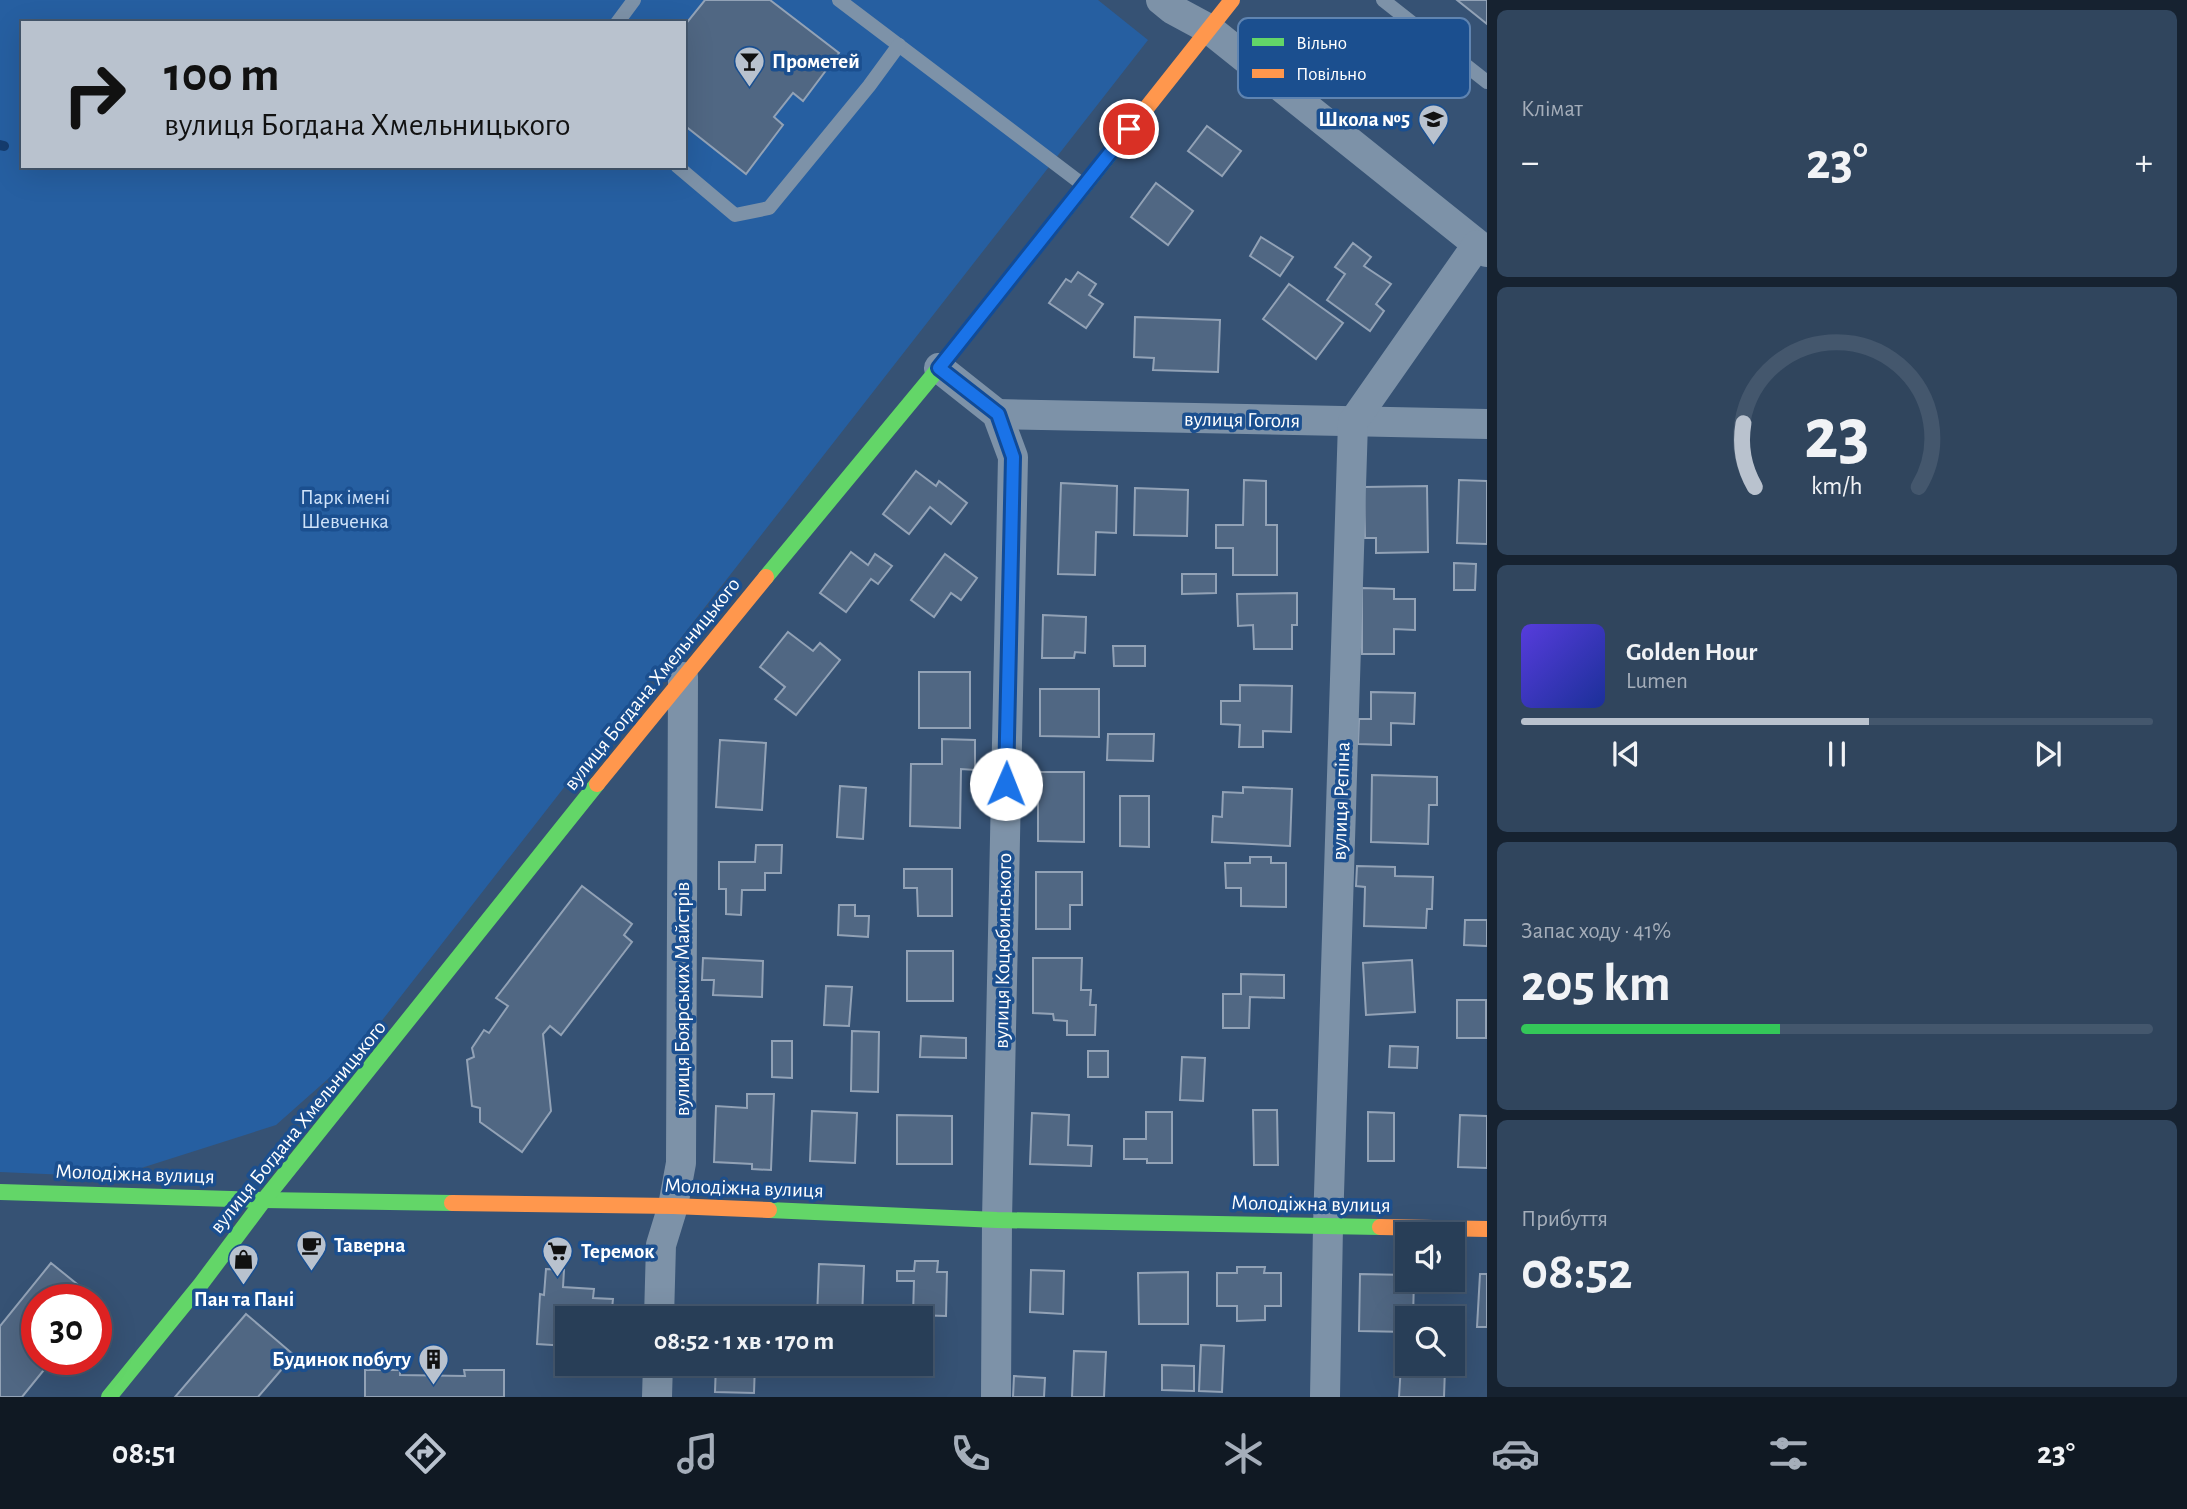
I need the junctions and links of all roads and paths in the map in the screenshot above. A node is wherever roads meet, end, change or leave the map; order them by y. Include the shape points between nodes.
1 (634, 0) edge
2 (839, 0) edge
3 (1161, 0) edge
4 (1232, 0) edge
5 (1383, 0) edge
6 (1406, 18) edge
7 (618, 21) edge
8 (1209, 29) junction
9 (898, 45) junction
10 (1238, 52) edge
11 (1470, 69) edge
12 (1487, 82) edge
13 (1295, 98) edge
14 (679, 168) edge
15 (1083, 185) junction
16 (1482, 249) edge
17 (939, 368) junction
18 (998, 414) junction
19 (1353, 422) junction
20 (1487, 424) edge
21 (683, 677) junction
22 (0, 1192) edge
23 (264, 1199) junction
24 (673, 1206) junction
25 (997, 1220) junction
26 (1328, 1226) junction
27 (1487, 1229) edge
28 (659, 1306) edge
29 (658, 1376) edge
30 (109, 1397) edge
31 (657, 1397) edge
32 (996, 1397) edge
33 (1325, 1397) edge

1 - 7 lane
2 - 9 lane
3 - 8 street
4 - 8 street, вулиця Богдана Хмельницького
5 - 6 lane
8 - 10 street
8 - 15 street, вулиця Богдана Хмельницького
9 - 14 lane via 769,208 735,215
9 - 15 lane
11 - 12 lane
13 - 16 street
15 - 17 street, вулиця Богдана Хмельницького
16 - 19 street
17 - 18 street
17 - 21 street, вулиця Богдана Хмельницького
18 - 19 street, вулиця Гоголя
18 - 25 street, вулиця Коцюбинського via 1013,457
19 - 20 street, вулиця Гоголя
19 - 26 street, вулиця Рєпіна
21 - 23 street, вулиця Богдана Хмельницького
21 - 24 street, вулиця Боярських Майстрів via 681,1163
22 - 23 street, Молодіжна вулиця
23 - 24 street, Молодіжна вулиця
23 - 30 street, вулиця Богдана Хмельницького
24 - 25 street, Молодіжна вулиця
24 - 28 street, вулиця Боярських Майстрів via 661,1245
25 - 26 street, Молодіжна вулиця
25 - 32 street, вулиця Коцюбинського
26 - 27 street, Молодіжна вулиця
26 - 33 street, вулиця Рєпіна
29 - 31 street

